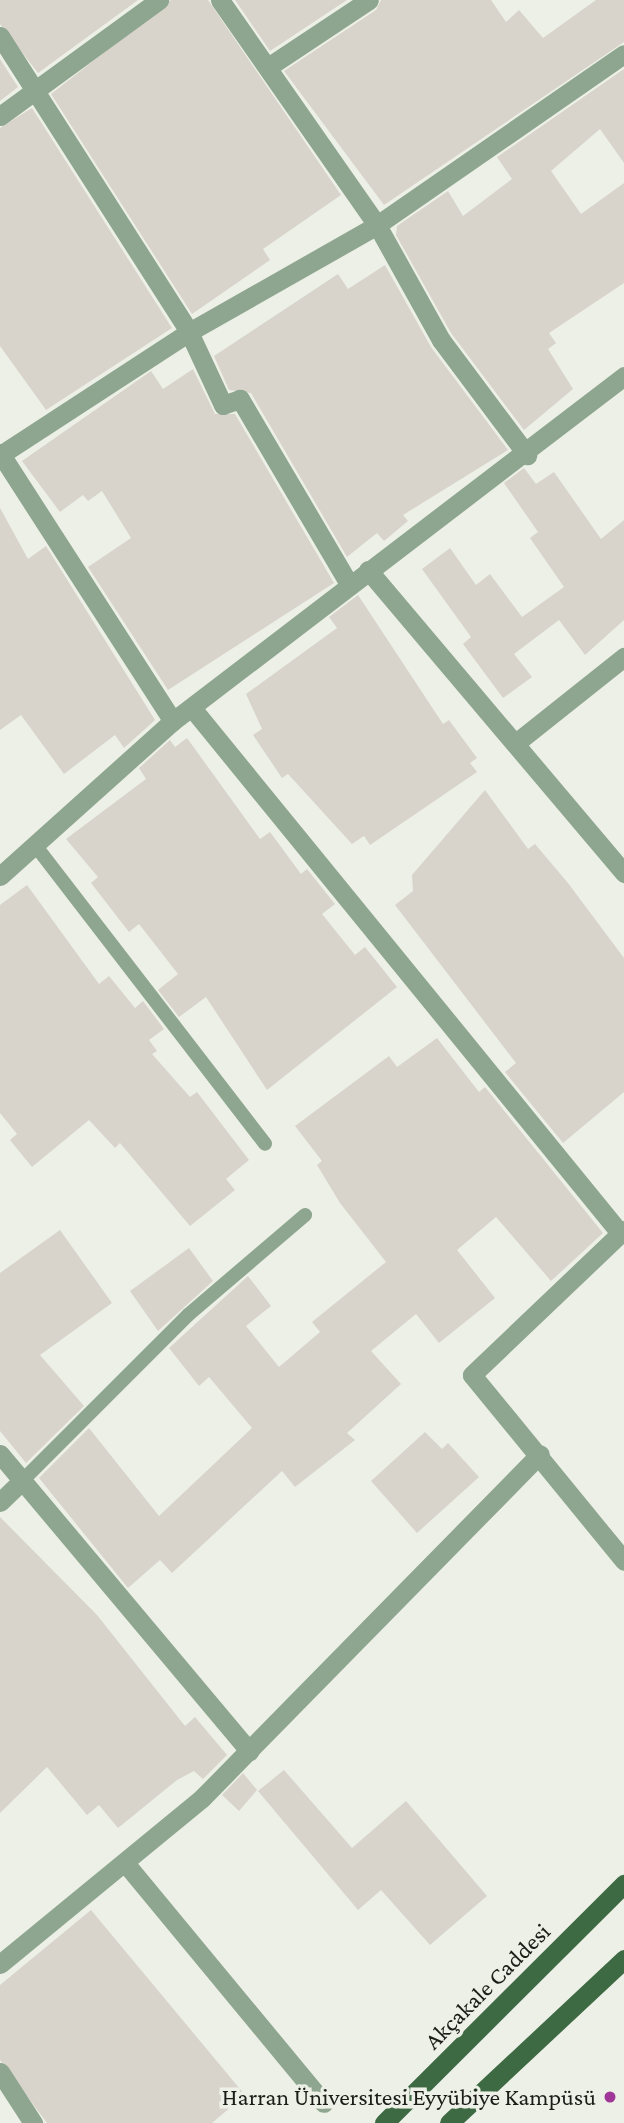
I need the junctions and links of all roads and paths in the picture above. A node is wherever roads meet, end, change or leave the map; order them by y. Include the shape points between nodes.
1 (159, 0) edge
2 (220, 0) edge
3 (369, 0) edge
4 (0, 36) edge
5 (624, 54) edge
6 (268, 67) junction
7 (38, 91) junction
8 (0, 116) edge
9 (377, 225) junction
10 (189, 332) junction
11 (624, 376) edge
12 (0, 454) edge
13 (527, 455) junction
14 (368, 570) junction
15 (349, 584) junction
16 (624, 657) edge
17 (192, 708) junction
18 (173, 721) junction
19 (517, 742) junction
20 (35, 845) junction
21 (2, 870) edge
22 (624, 873) edge
23 (265, 1144) dead end
24 (305, 1215) dead end
25 (622, 1231) edge
26 (0, 1454) edge
27 (540, 1454) junction
28 (22, 1481) junction
29 (0, 1502) edge
30 (624, 1561) edge
31 (249, 1751) junction
32 (126, 1864) junction
33 (624, 1884) edge
34 (624, 1959) edge
35 (0, 1964) edge
36 (0, 2072) edge
37 (324, 2103) dead end
38 (33, 2123) edge
39 (384, 2123) edge
40 (449, 2123) edge

1 - 7 street
2 - 6 street
3 - 6 street
4 - 7 street
5 - 9 street
6 - 9 street
7 - 8 street
7 - 10 street
9 - 10 street
9 - 13 street via 442,340
10 - 12 street
10 - 15 street via 223,405 240,399
11 - 13 street
12 - 18 street
13 - 14 street
14 - 15 street
14 - 19 street
15 - 17 street
16 - 19 street
17 - 18 street
17 - 25 street
18 - 20 street
19 - 22 street via 534,771
20 - 21 street
20 - 23 lane
24 - 28 lane via 188,1315
25 - 27 street via 472,1375
26 - 28 street
27 - 30 street
27 - 31 street
28 - 29 street
28 - 31 street
31 - 32 street
32 - 35 street
32 - 37 street
33 - 39 main road, Akçakale Caddesi
34 - 40 main road
36 - 38 street

